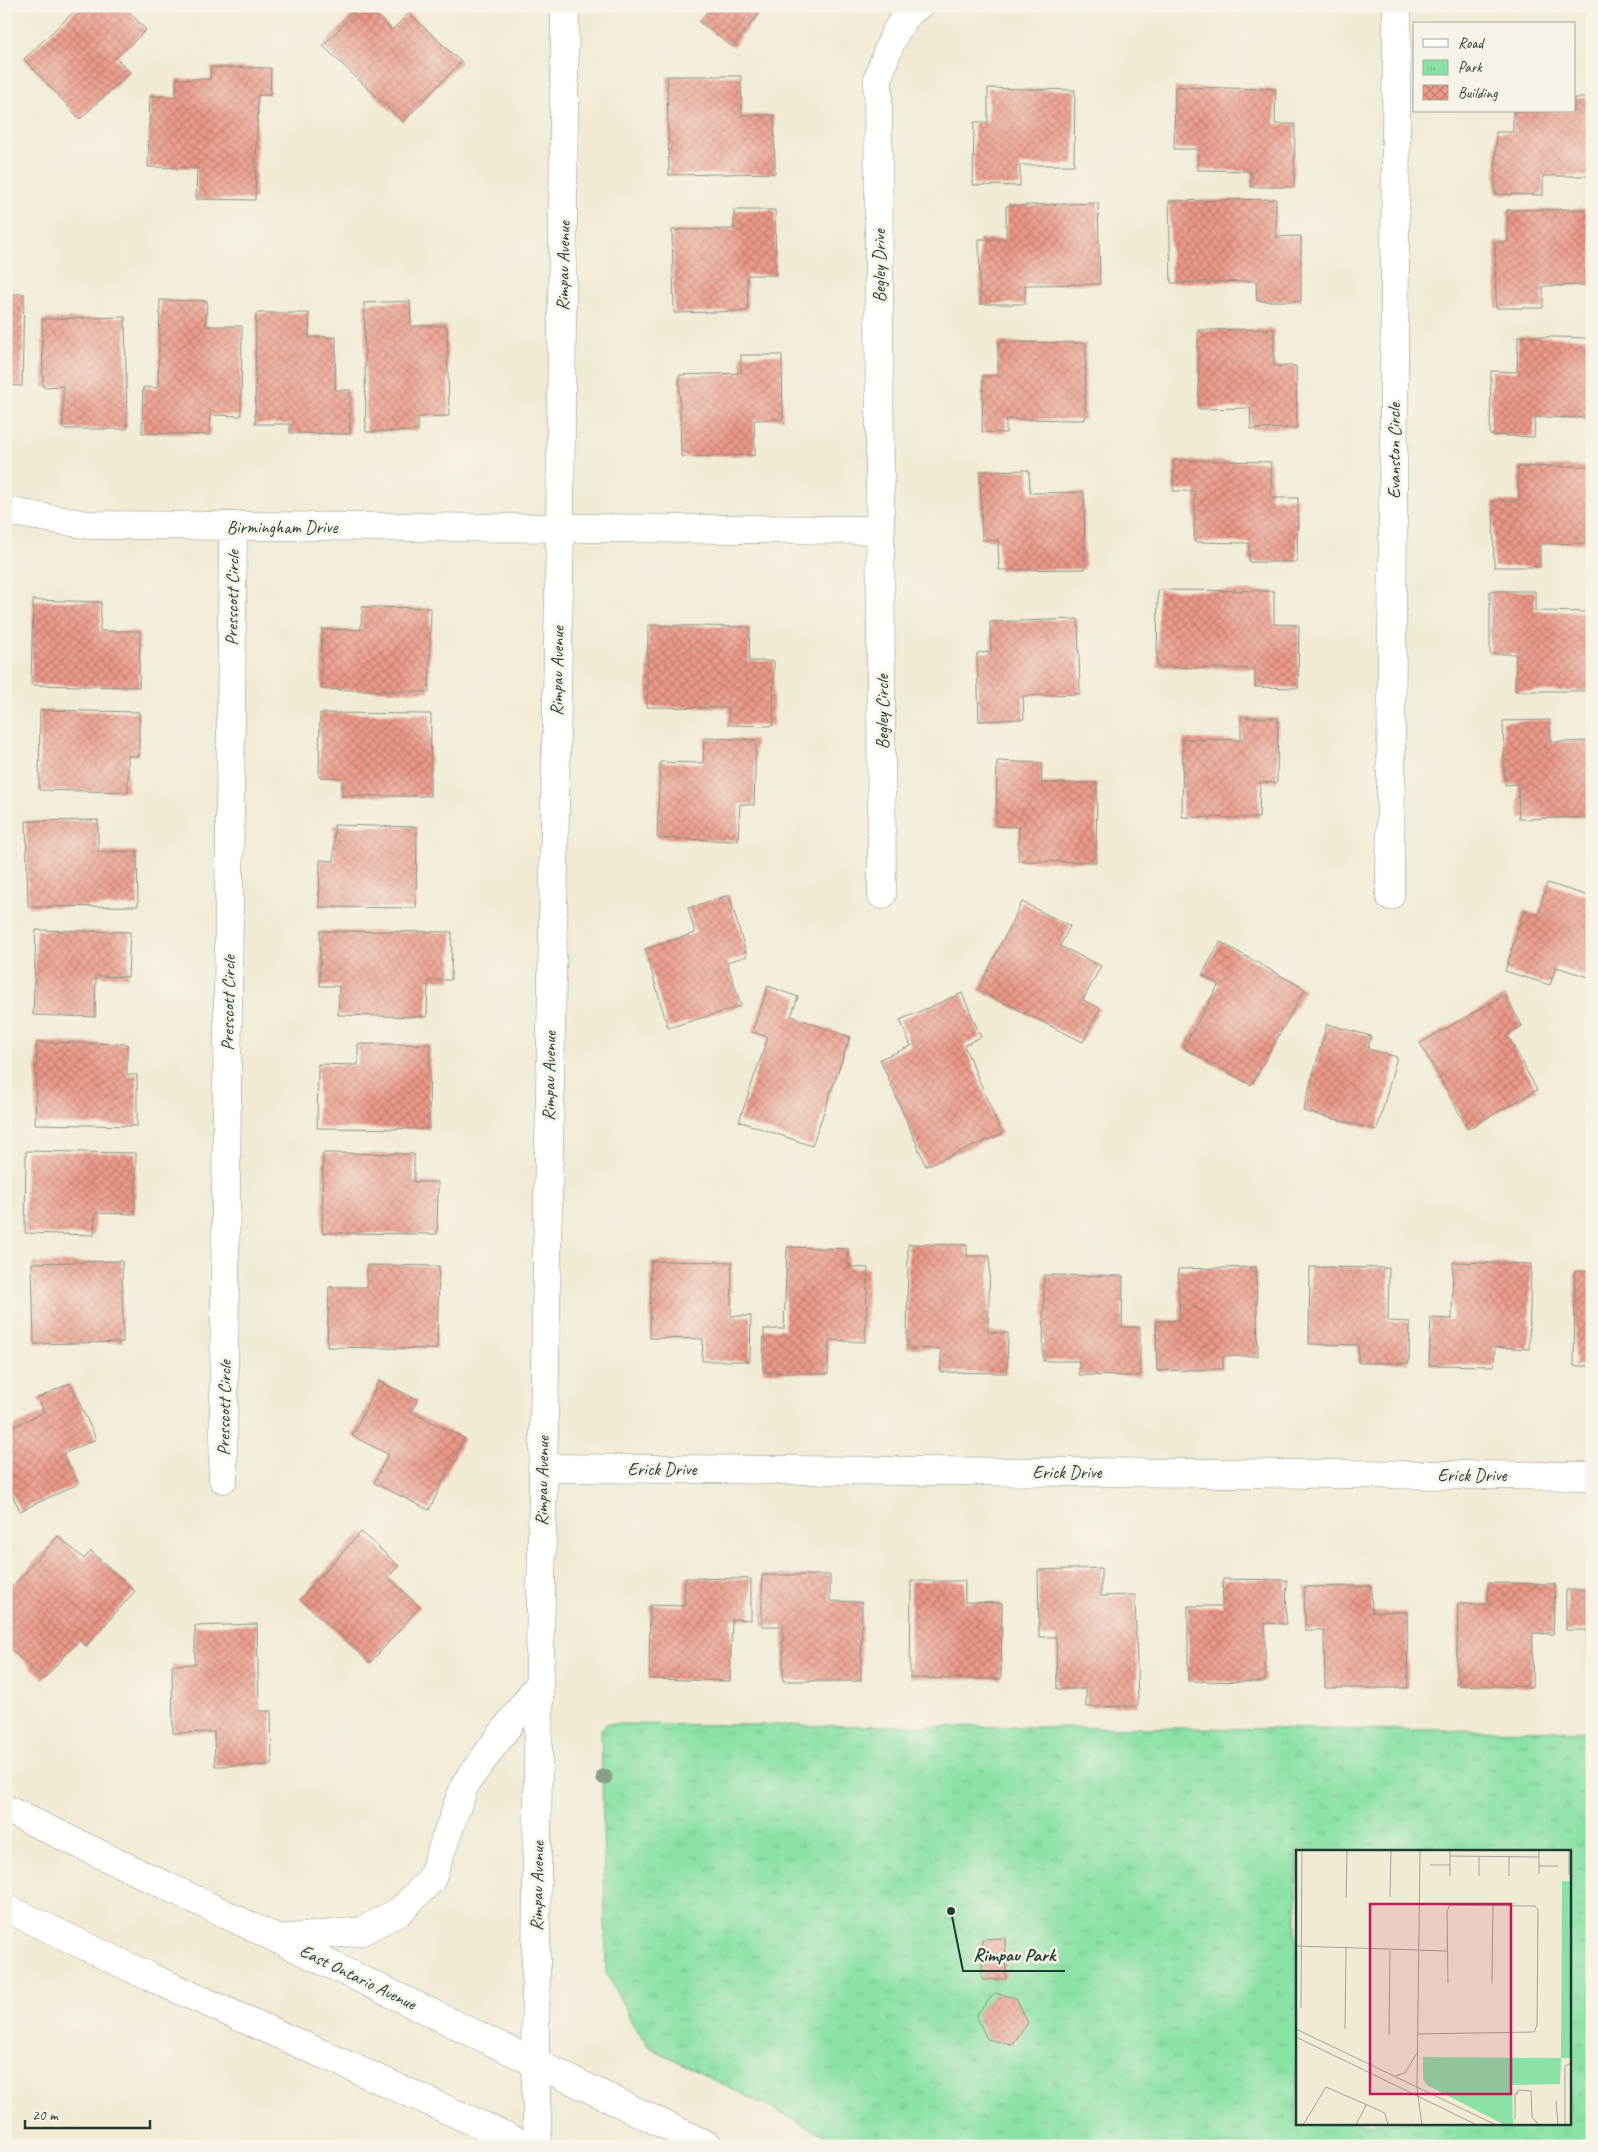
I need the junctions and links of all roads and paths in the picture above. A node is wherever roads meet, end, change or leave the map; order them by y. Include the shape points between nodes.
1 (565, 6) edge
2 (1397, 6) edge
3 (915, 8) edge
4 (6, 511) edge
5 (233, 526) junction
6 (560, 529) junction
7 (881, 530) junction
8 (882, 894) dead end
9 (1390, 896) dead end
10 (542, 1468) junction
11 (1592, 1476) edge
12 (223, 1479) dead end
13 (539, 1684) junction
14 (6, 1809) edge
15 (6, 1908) edge
16 (281, 1939) junction
17 (535, 2063) junction
18 (528, 2146) edge
19 (538, 2146) edge
20 (710, 2146) edge

1 - 6 street, Rimpau Avenue
2 - 9 street, Evanston Circle
3 - 7 street, Begley Drive via 891,40 878,78
4 - 5 street, Birmingham Drive via 89,525
5 - 6 street, Birmingham Drive
5 - 12 street, Presscott Circle
6 - 7 street, Birmingham Drive
6 - 10 street, Rimpau Avenue
7 - 8 street, Begley Circle
10 - 11 street, Erick Drive
10 - 13 street, Rimpau Avenue
13 - 16 street via 465,1784 431,1880 400,1911 362,1931
13 - 17 street, Rimpau Avenue
14 - 16 street, East Ontario Avenue
15 - 18 street via 148,1976
16 - 17 street, East Ontario Avenue
17 - 19 street, Rimpau Avenue
17 - 20 street, East Ontario Avenue

